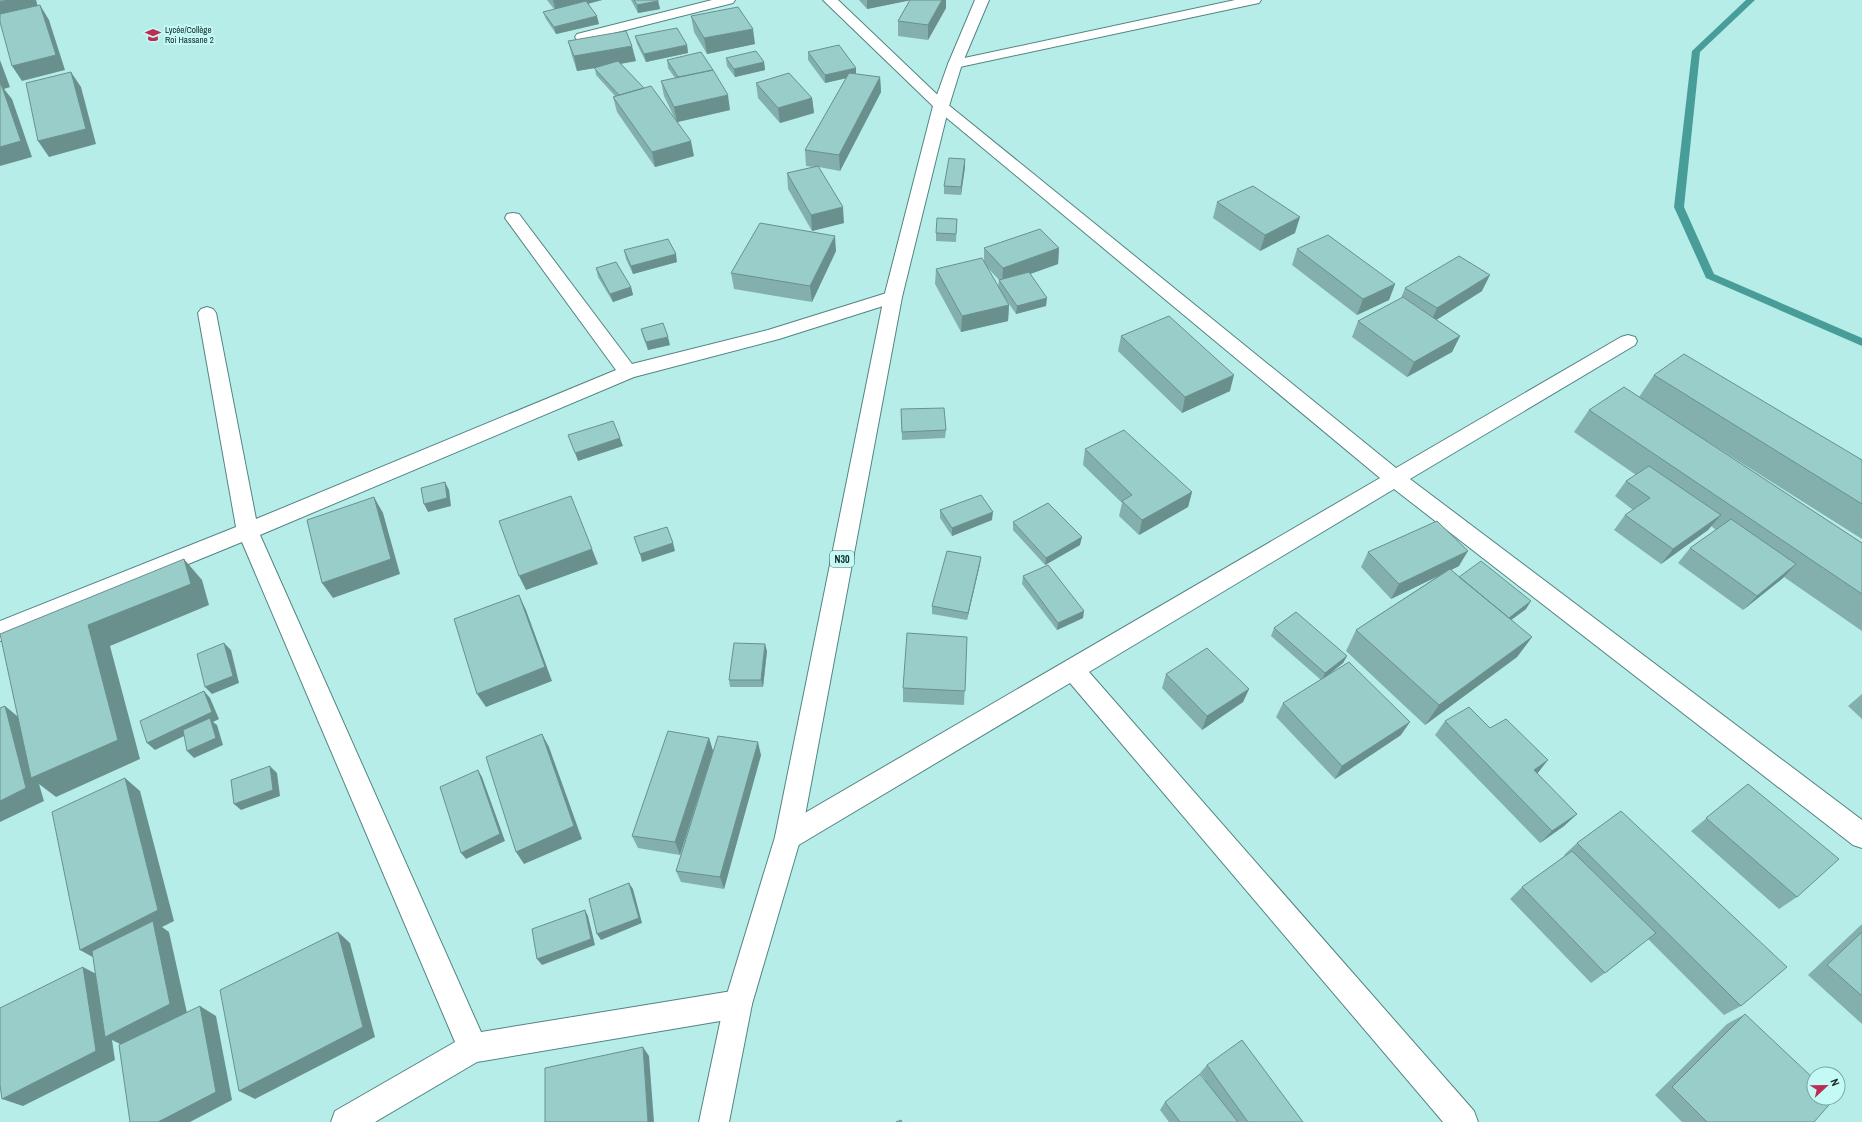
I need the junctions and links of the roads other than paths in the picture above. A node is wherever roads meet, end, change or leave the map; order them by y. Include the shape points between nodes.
1 (728, 0) edge
2 (830, 0) edge
3 (982, 0) edge
4 (1254, 0) edge
5 (582, 37) edge
6 (955, 64) junction
7 (942, 106) junction
8 (513, 218) dead end
9 (893, 297) junction
10 (206, 313) dead end
11 (1628, 342) dead end
12 (628, 372) junction
13 (1395, 479) junction
14 (248, 531) junction
15 (0, 631) edge
16 (1072, 669) junction
17 (1862, 836) edge
18 (788, 837) junction
19 (738, 1004) junction
20 (473, 1048) junction
21 (346, 1122) edge
22 (714, 1122) edge
23 (1463, 1122) edge

1 - 5 street
2 - 7 street
3 - 6 street, N30
4 - 6 street
6 - 7 street, N30
7 - 9 street, N30
7 - 13 street
8 - 12 street
9 - 12 street via 772,335
9 - 18 street, N30
10 - 14 street
11 - 13 street
12 - 14 street
13 - 16 street
13 - 17 street
14 - 15 street
14 - 20 street
16 - 18 street
16 - 23 street
18 - 19 street, N30
19 - 20 street
19 - 22 street, N30
20 - 21 street

